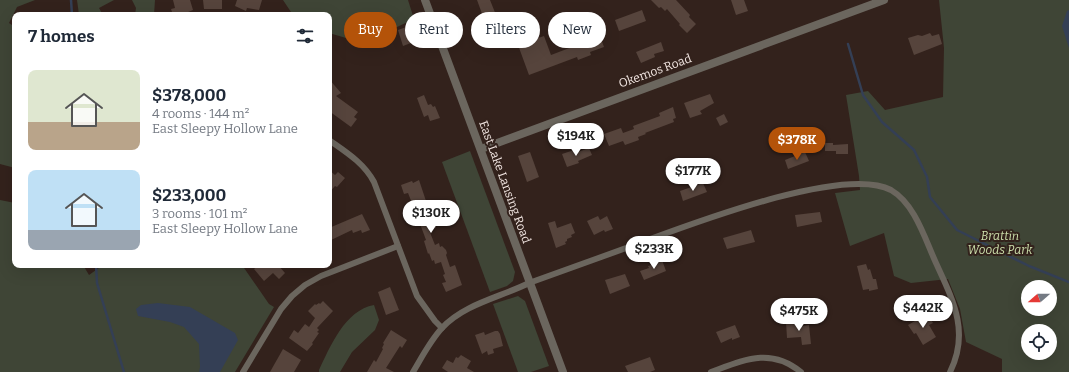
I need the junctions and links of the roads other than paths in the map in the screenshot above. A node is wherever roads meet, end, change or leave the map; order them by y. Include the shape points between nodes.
1 (425, 0) edge
2 (884, 0) edge
3 (332, 142) edge
4 (481, 149) junction
5 (398, 246) junction
6 (530, 283) junction
7 (442, 328) junction
8 (244, 372) edge
9 (413, 372) edge
10 (563, 372) edge
11 (711, 372) edge
12 (801, 372) edge
13 (950, 372) edge

1 - 4 street, East Lake Lansing Road
2 - 4 street, Okemos Road
3 - 5 street via 368,172
4 - 6 street, East Lake Lansing Road
5 - 7 street via 418,296
5 - 8 street via 321,276 305,285 281,309
6 - 7 street via 467,309
6 - 10 street, East Lake Lansing Road
6 - 13 street via 694,223 761,202 837,186 867,184 884,187 903,199 913,213 955,308 960,338
7 - 9 street
11 - 12 street via 763,357 786,362

